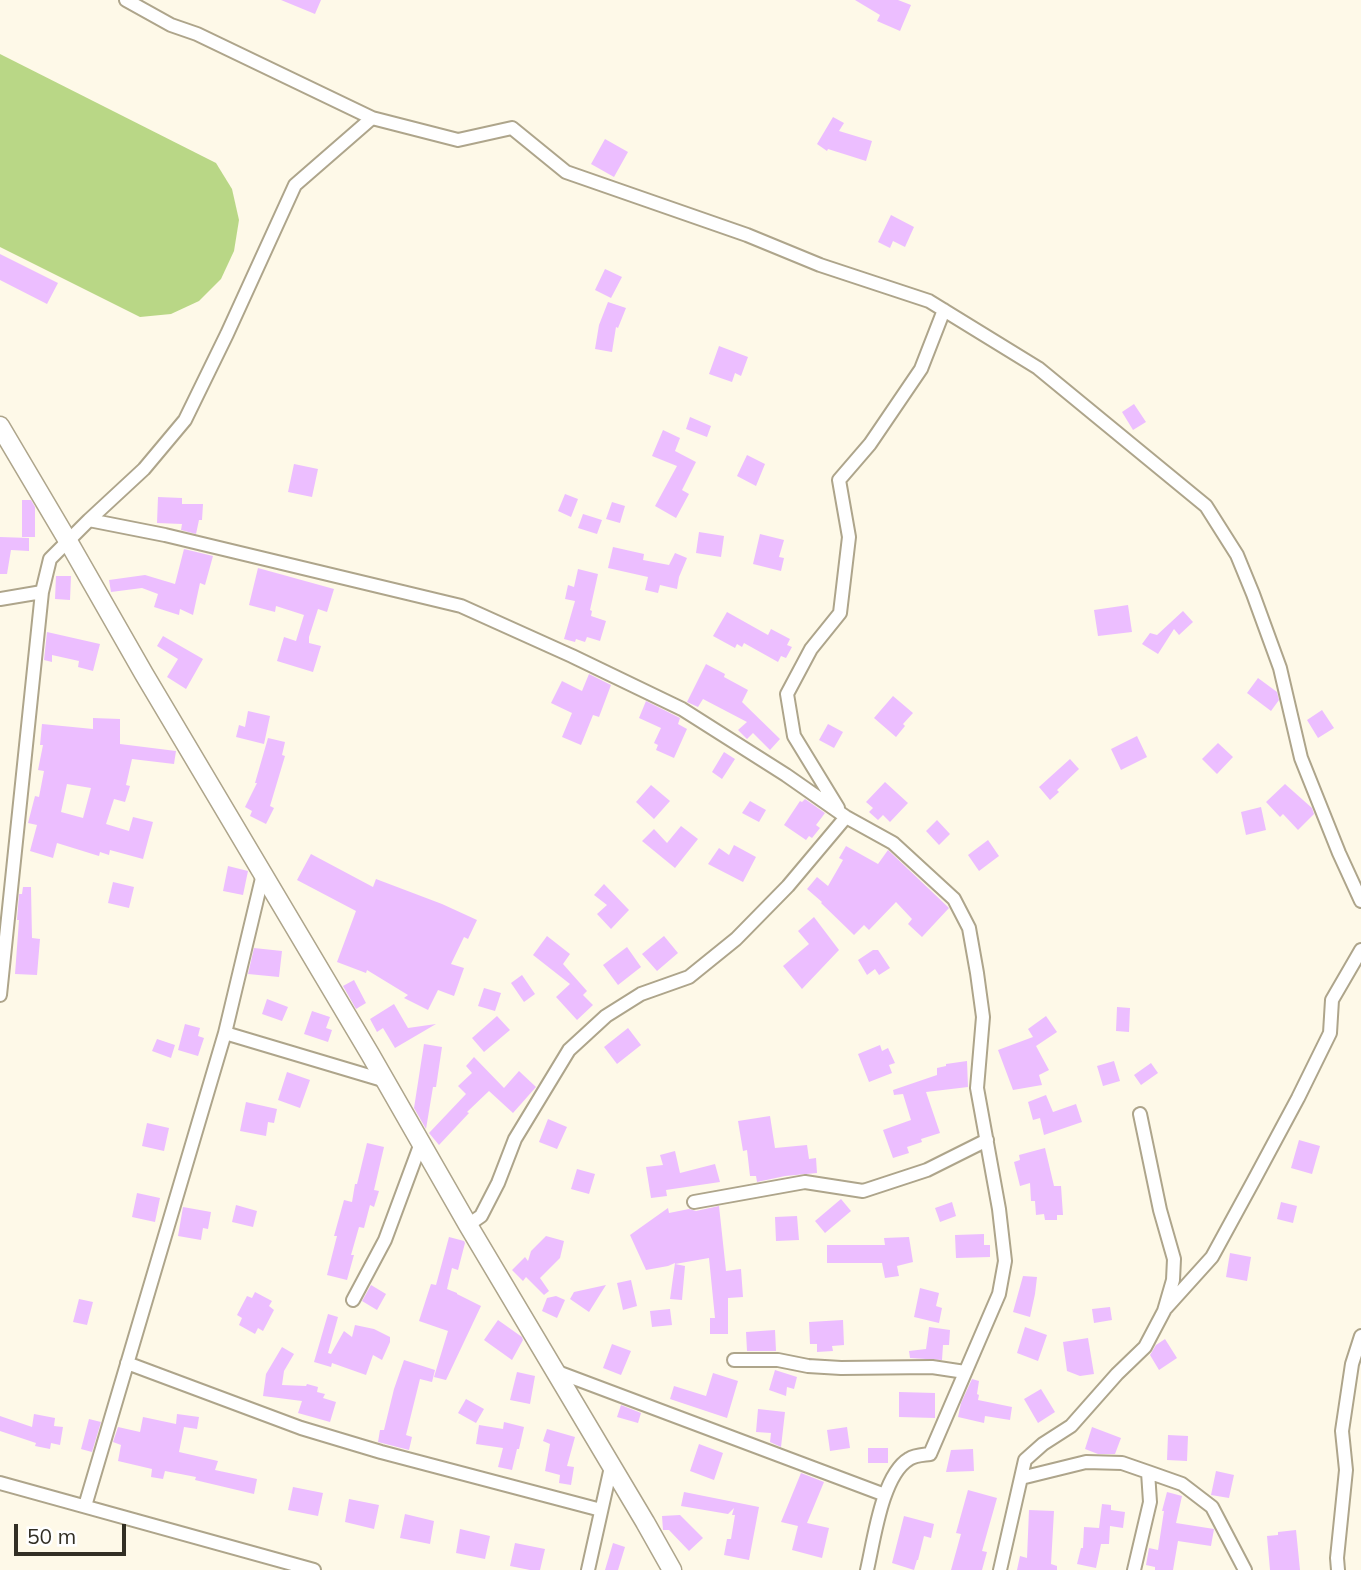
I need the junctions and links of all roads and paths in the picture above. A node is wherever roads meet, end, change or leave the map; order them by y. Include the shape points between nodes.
1 (126, 0) edge
2 (372, 118) junction
3 (944, 310) junction
4 (0, 426) edge
5 (89, 520) junction
6 (68, 541) junction
7 (43, 592) junction
8 (0, 599) edge
9 (844, 816) junction
10 (262, 874) junction
11 (1361, 901) edge
12 (1361, 950) edge
13 (0, 995) edge
14 (225, 1032) junction
15 (386, 1081) junction
16 (1140, 1114) dead end
17 (987, 1140) junction
18 (421, 1143) junction
19 (694, 1202) dead end
20 (468, 1226) junction
21 (353, 1300) dead end
22 (1164, 1311) junction
23 (1361, 1336) edge
24 (734, 1360) dead end
25 (127, 1363) junction
26 (554, 1371) junction
27 (965, 1372) junction
28 (611, 1466) junction
29 (1148, 1472) junction
30 (1021, 1478) junction
31 (0, 1483) edge
32 (885, 1495) junction
33 (85, 1506) junction
34 (601, 1510) junction
35 (868, 1569) edge
36 (314, 1570) edge
37 (587, 1570) edge
38 (672, 1570) edge
39 (1000, 1570) edge
40 (1134, 1570) edge
41 (1245, 1570) edge
42 (1338, 1570) edge

1 - 2 street
2 - 3 street via 458,140 512,128 566,172
2 - 5 street via 295,185 185,420 144,469
3 - 9 street via 921,369 870,444 839,480 849,537 840,613 811,649 787,694 794,736
3 - 11 street via 1038,368 1206,506 1237,555 1253,594 1280,668 1301,758
4 - 6 main road
5 - 6 street
5 - 9 street via 461,606 682,709
6 - 7 street via 50,559
6 - 10 main road
7 - 8 street
7 - 13 street
9 - 17 street via 893,843 954,899 969,928 983,1017 978,1088
9 - 20 street via 788,886 736,939 689,977 640,994 606,1016 569,1049 515,1139 481,1216
10 - 14 street
10 - 15 main road
12 - 22 street via 1332,1000 1330,1032 1298,1098 1212,1257
14 - 15 street
14 - 25 street
15 - 18 main road
16 - 22 street via 1174,1259
17 - 19 street via 927,1170 863,1191 805,1182
17 - 27 street via 1005,1261 999,1294
18 - 20 main road
18 - 21 street via 386,1240
20 - 26 main road
22 - 30 street via 1145,1347 1071,1426 1025,1460
23 - 42 street via 1342,1431 1346,1470
24 - 27 street
25 - 33 street
25 - 34 street via 301,1428
26 - 28 main road
26 - 32 street
27 - 32 street via 930,1454 912,1457 897,1468
28 - 34 street
28 - 38 main road
29 - 30 street via 1122,1463 1086,1462
29 - 40 street via 1150,1502
29 - 41 street via 1182,1484 1212,1507
30 - 39 street
31 - 33 street
32 - 35 street
33 - 36 street
34 - 37 street

